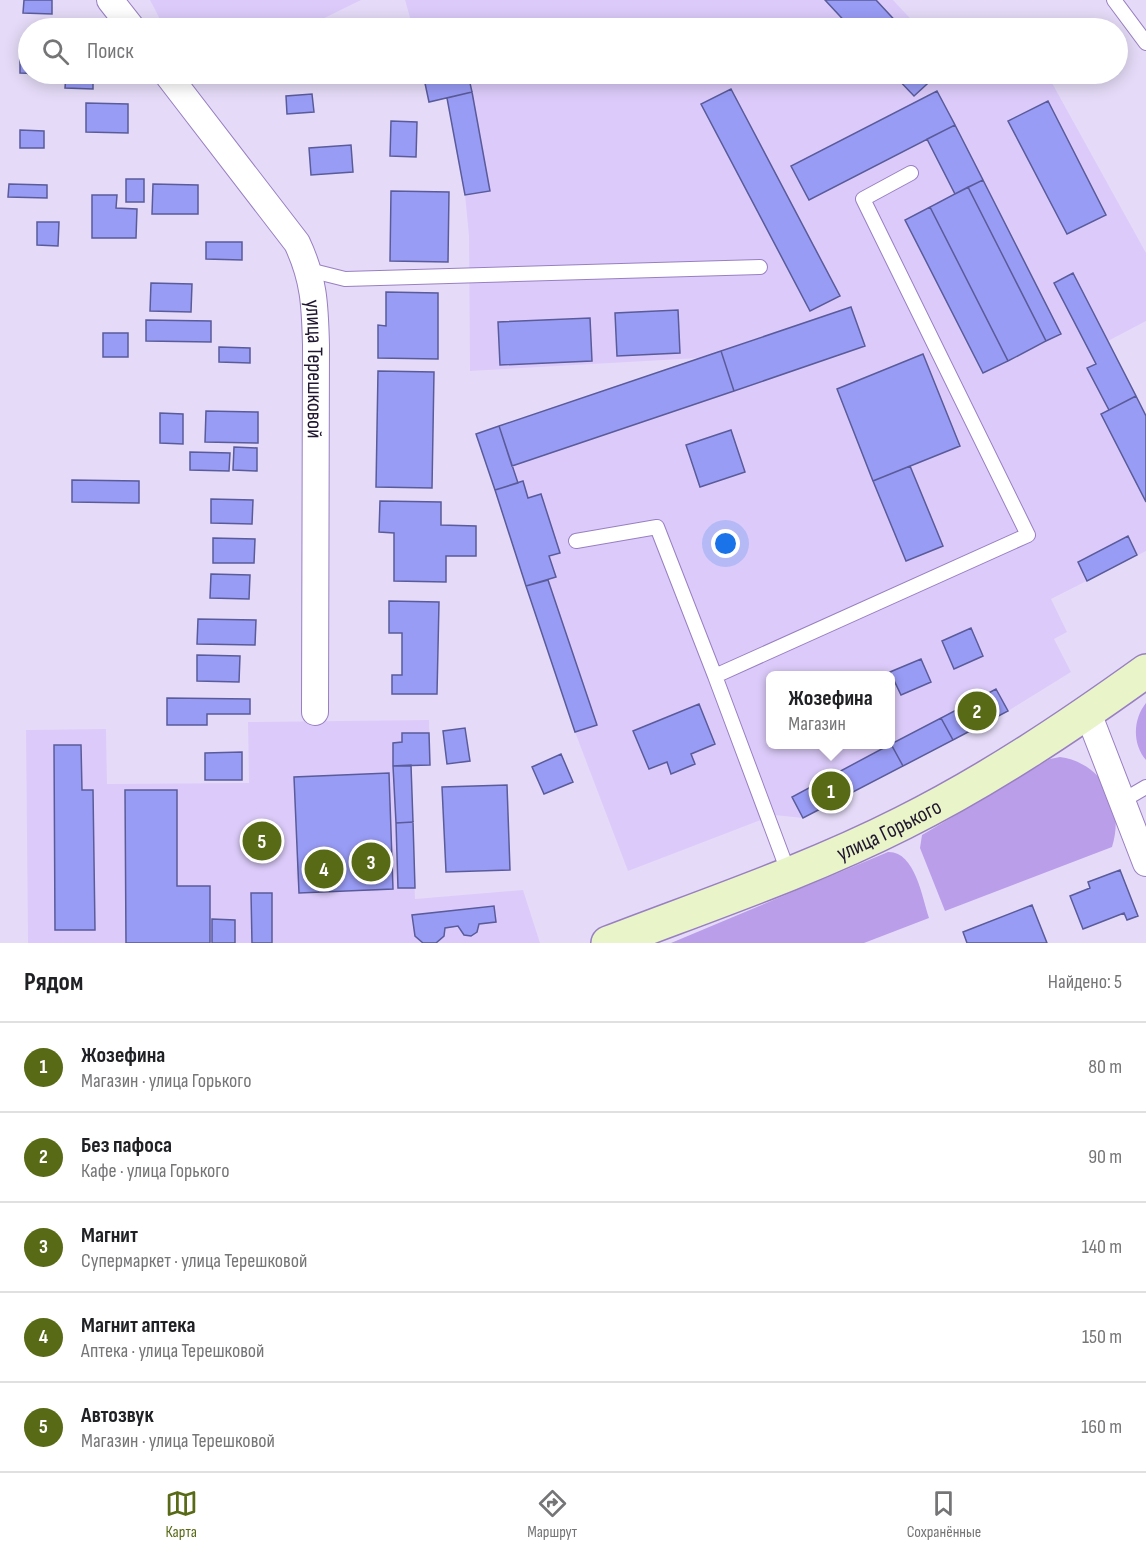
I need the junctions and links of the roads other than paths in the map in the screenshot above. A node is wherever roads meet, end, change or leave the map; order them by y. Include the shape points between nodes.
1 (110, 0) edge
2 (1114, 0) edge
3 (124, 18) edge
4 (1127, 18) edge
5 (1128, 19) edge
6 (1146, 43) edge
7 (175, 84) edge
8 (911, 173) dead end
9 (760, 267) dead end
10 (309, 270) junction
11 (576, 541) dead end
12 (1146, 671) edge
13 (715, 676) junction
14 (315, 712) dead end
15 (1088, 713) junction
16 (1146, 787) edge
17 (1122, 801) junction
18 (1146, 863) edge
19 (789, 874) junction
20 (608, 943) edge

1 - 3 street
2 - 4 lane
5 - 6 lane
7 - 10 street, улица Терешковой via 297,243
8 - 13 lane via 863,199 1028,535
9 - 10 lane via 345,279
10 - 14 street, улица Терешковой via 316,345
11 - 13 lane via 657,526
12 - 15 main road, улица Горького
13 - 19 lane
15 - 17 street
15 - 19 main road, улица Горького via 1036,749 913,818
16 - 17 lane
17 - 18 street
19 - 20 main road, улица Горького

